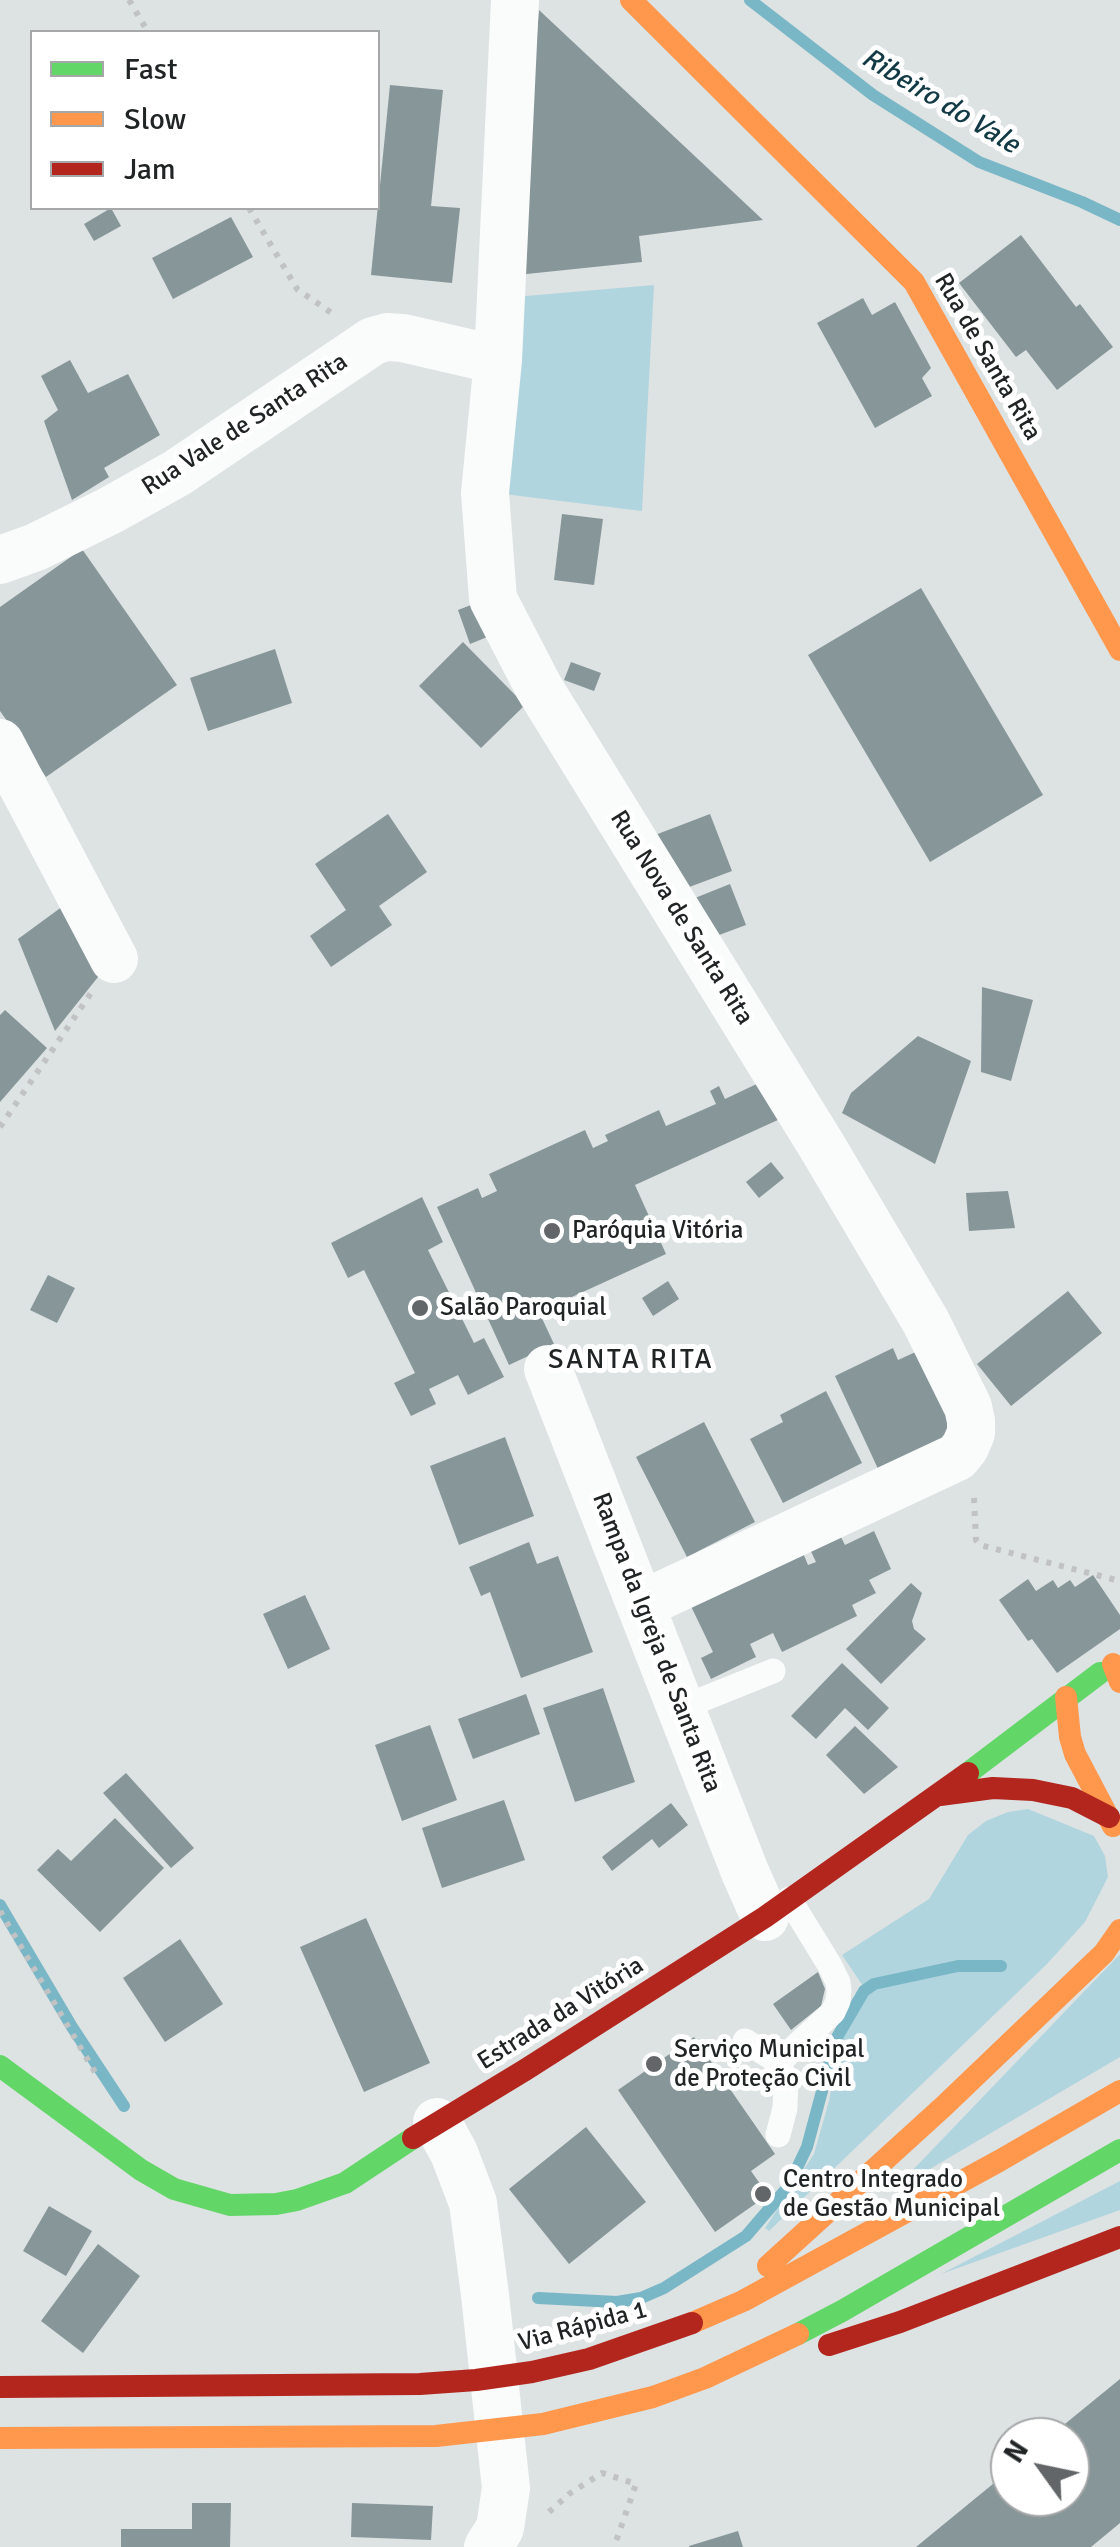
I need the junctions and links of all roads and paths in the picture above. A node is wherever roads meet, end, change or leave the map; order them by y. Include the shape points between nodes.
1 (129, 0) edge
2 (514, 0) edge
3 (631, 0) edge
4 (147, 30) edge
5 (250, 210) edge
6 (373, 341) junction
7 (498, 360) junction
8 (0, 560) edge
9 (1120, 650) edge
10 (0, 742) edge
11 (114, 958) joint
12 (0, 1127) edge
13 (548, 1368) dead end
14 (974, 1483) dead end
15 (1120, 1581) edge
16 (641, 1605) junction
17 (1118, 1668) edge
18 (774, 1671) dead end
19 (1066, 1697) junction
20 (681, 1708) junction
21 (940, 1796) junction
22 (1109, 1817) junction
23 (1120, 1843) edge
24 (777, 1908) junction
25 (0, 1912) edge
26 (1120, 1930) edge
27 (745, 2041) dead end
28 (779, 2062) junction
29 (0, 2066) edge
30 (100, 2082) dead end
31 (1120, 2090) edge
32 (436, 2122) junction
33 (778, 2135) dead end
34 (1120, 2150) edge
35 (1120, 2237) edge
36 (685, 2326) junction
37 (705, 2378) junction
38 (0, 2387) edge
39 (0, 2438) edge
40 (569, 2494) dead end
41 (488, 2547) edge
42 (614, 2547) edge

1 - 4 path
2 - 7 street, Rua Nova de Santa Rita
3 - 9 main road, Rua de Santa Rita via 914,282
5 - 6 path via 297,289
6 - 7 street, Rua Vale de Santa Rita via 403,338
6 - 8 street, Rua Vale de Santa Rita via 177,473
7 - 16 street, Rua Nova de Santa Rita via 484,493 493,598 538,686 926,1322 972,1421 966,1447 956,1457
10 - 11 street
11 - 12 path
13 - 16 street, Rampa da Igreja de Santa Rita
14 - 15 path via 977,1543
16 - 20 street, Rampa da Igreja de Santa Rita
17 - 19 main road, Estrada da Vitória
18 - 20 lane
19 - 21 main road, Estrada da Vitória
19 - 22 main road via 1075,1754
20 - 24 street, Rampa da Igreja de Santa Rita
21 - 22 main road via 1033,1790 1072,1798
21 - 24 main road, Estrada da Vitória
22 - 23 main road
24 - 28 lane via 829,1964 840,1990 833,2012
24 - 32 main road, Estrada da Vitória
25 - 30 path
26 - 36 main road via 944,2106 756,2277
27 - 28 lane
28 - 33 lane via 786,2082
29 - 32 main road, Estrada da Vitória via 141,2170 174,2189 230,2206 297,2200 345,2182
31 - 36 main road, Via Rápida 1 via 817,2263
32 - 41 street via 473,2203 485,2295 505,2502
34 - 37 main road via 842,2311
35 - 37 main road via 854,2338
36 - 38 main road, Via Rápida 1 via 589,2358 476,2380
37 - 39 main road via 598,2412 490,2432
40 - 42 path via 602,2473 636,2484

